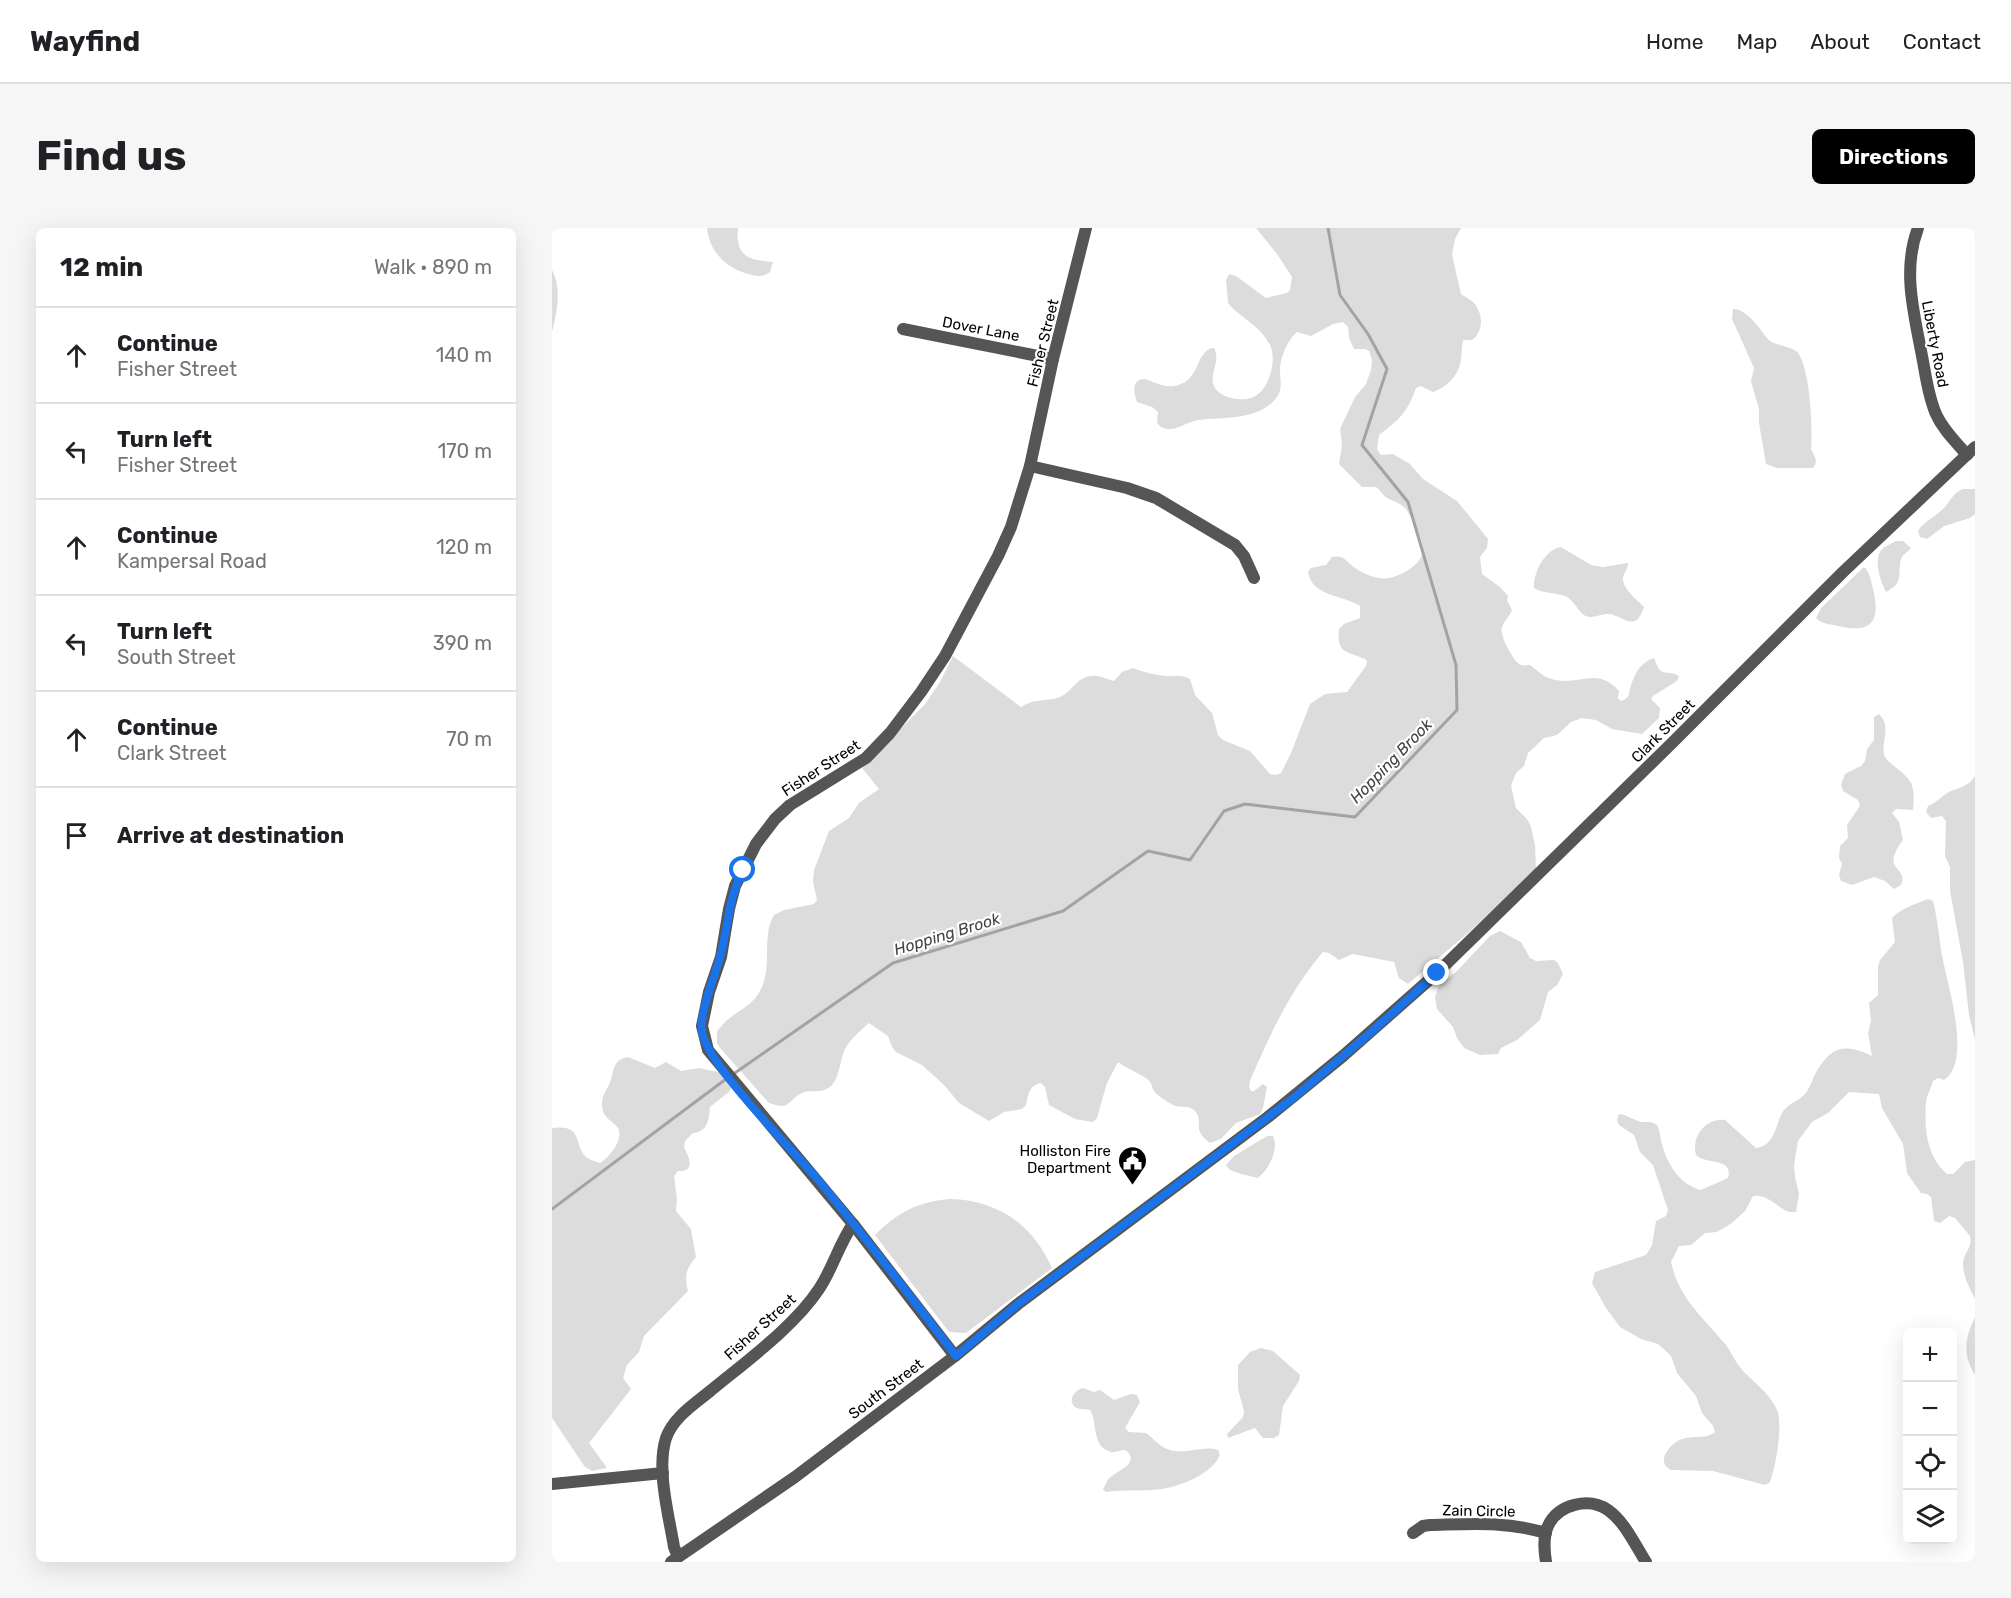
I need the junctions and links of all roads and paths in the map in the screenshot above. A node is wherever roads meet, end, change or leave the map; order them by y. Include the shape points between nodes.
1 (1086, 228) edge
2 (1917, 228) edge
3 (903, 329) dead end
4 (1053, 359) junction
5 (1971, 451) edge
6 (1030, 466) junction
7 (1254, 578) dead end
8 (1369, 1034) joint
9 (853, 1224) junction
10 (956, 1356) junction
11 (663, 1473) junction
12 (552, 1484) edge
13 (1413, 1533) dead end
14 (1546, 1533) junction
15 (674, 1560) edge
16 (1546, 1562) edge
17 (1646, 1562) edge

1 - 4 street, Fisher Street
2 - 5 street, Liberty Road via 1910,262 1910,291 1929,392 1944,428
3 - 4 street, Dover Lane
4 - 6 street, Fisher Street
5 - 8 street, Clark Street via 1437,973
6 - 7 street via 1156,498 1235,546
6 - 9 street, Fisher Street via 998,556 929,681 866,758 799,798 775,819 756,844 729,909 721,957 709,992 702,1026 708,1050
8 - 10 street, South Street via 1292,1099 1018,1304
9 - 10 street
9 - 11 street, Fisher Street via 825,1280 804,1308 674,1423 664,1445
10 - 15 street, South Street via 795,1477
11 - 12 street
11 - 15 street, Fisher Street
13 - 14 street, Zain Circle via 1430,1525 1498,1524
14 - 16 street
14 - 17 street via 1551,1520 1564,1509 1597,1504 1616,1517

